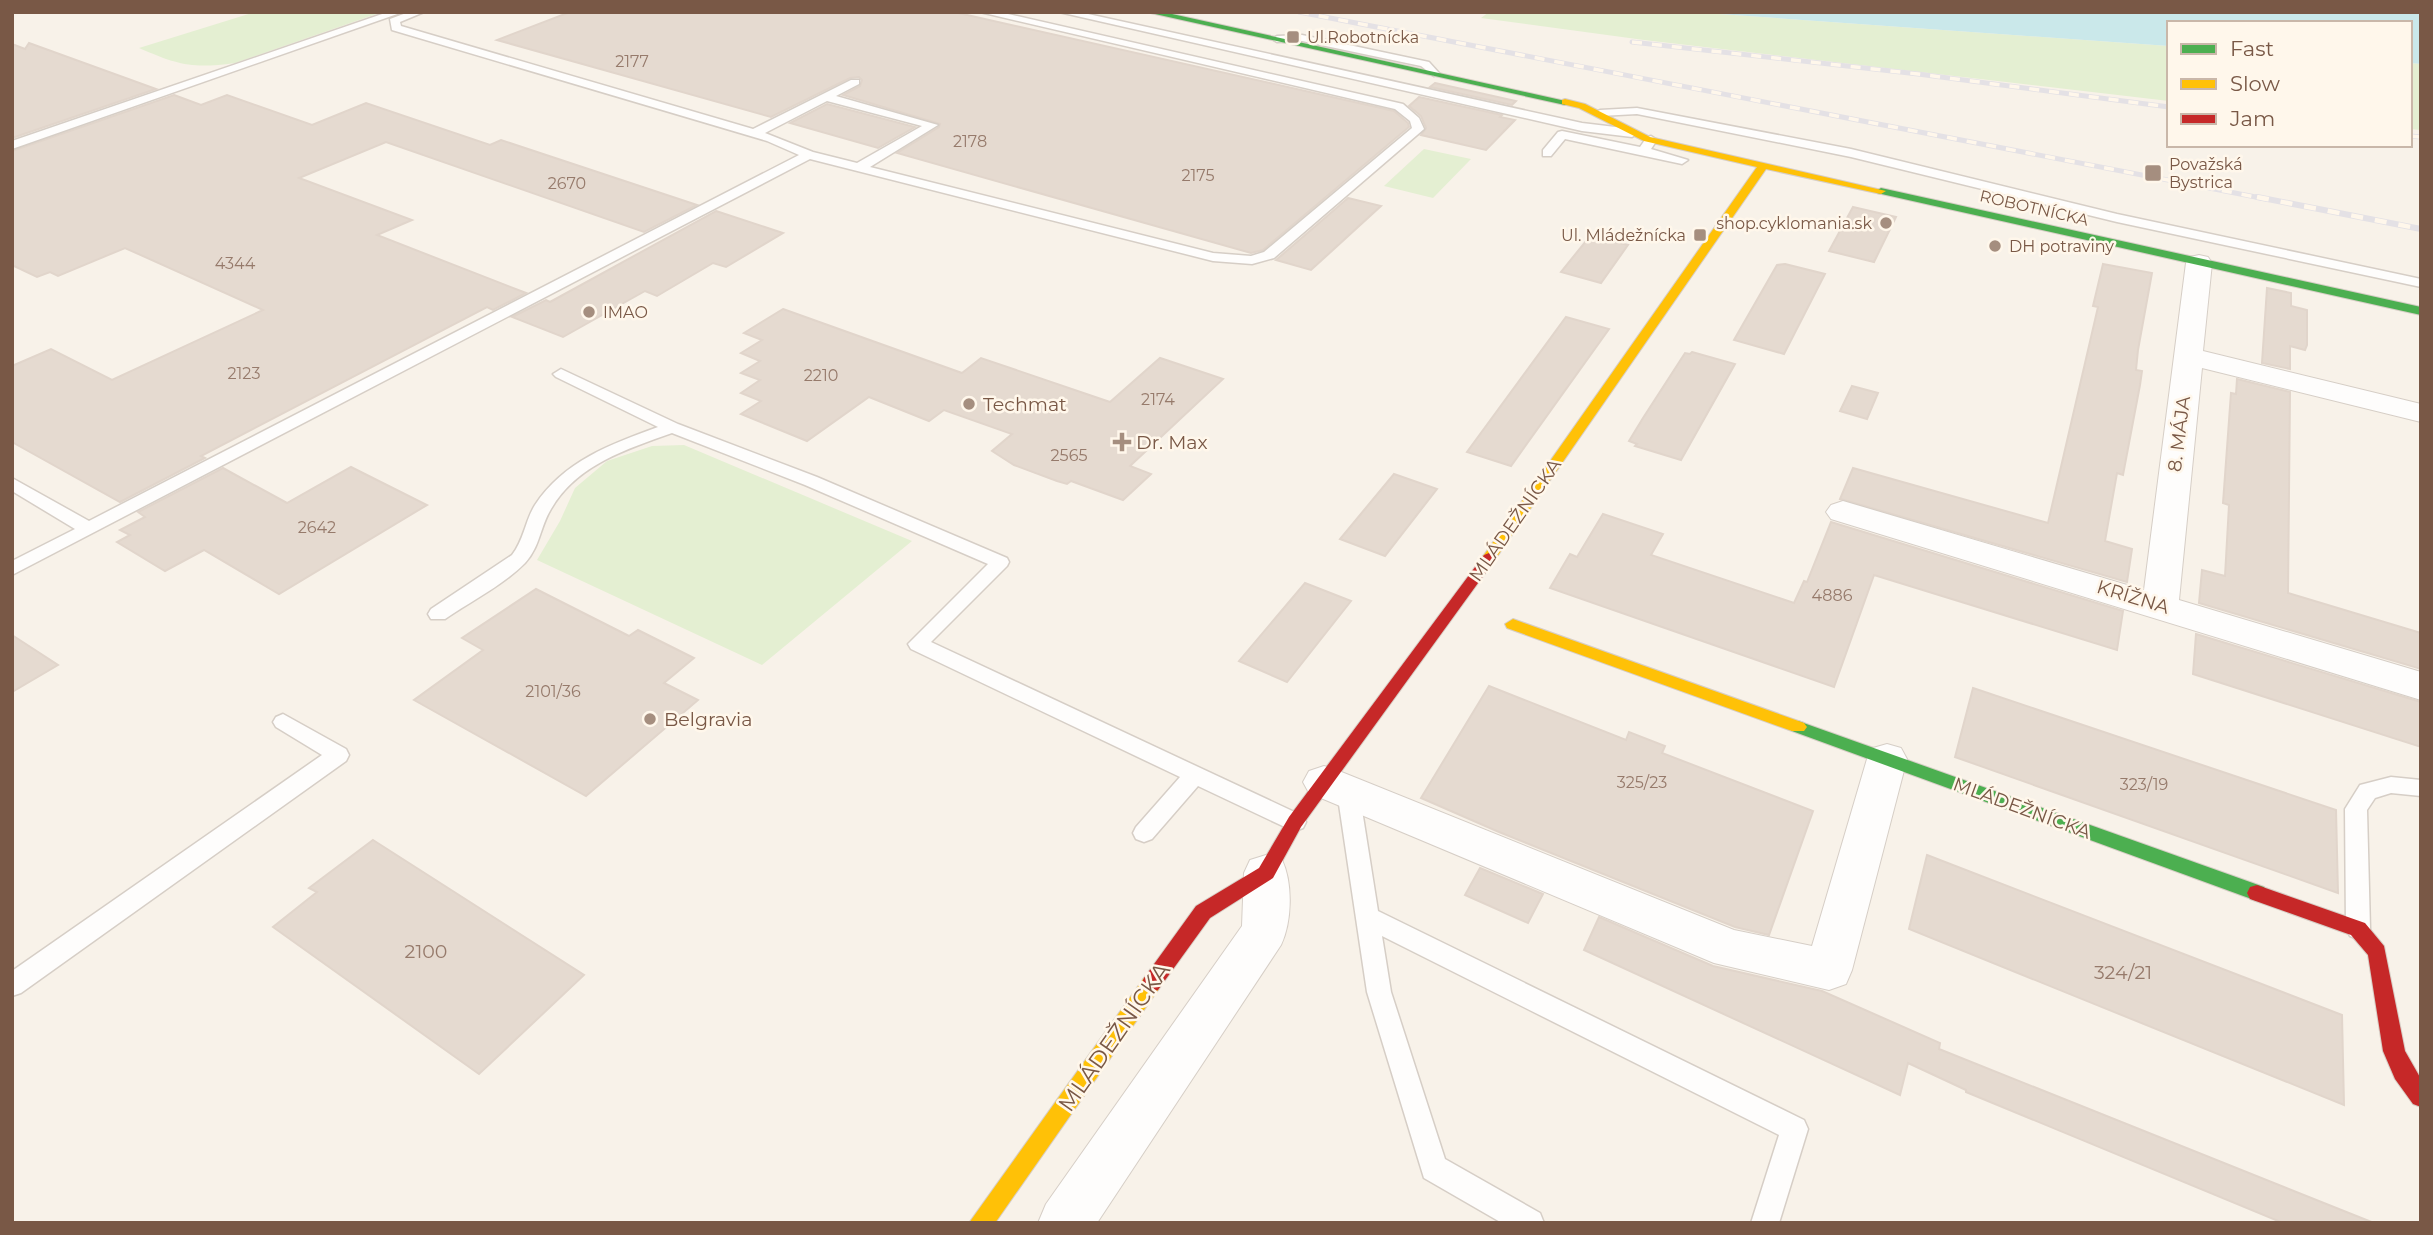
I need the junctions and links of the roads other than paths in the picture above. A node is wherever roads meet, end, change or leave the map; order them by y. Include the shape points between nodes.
1 (398, 12) edge
2 (419, 12) edge
3 (985, 12) edge
4 (1064, 12) edge
5 (1150, 12) edge
6 (855, 82) dead end
7 (826, 97) junction
8 (1600, 113) junction
9 (755, 133) junction
10 (1632, 133) junction
11 (12, 145) edge
12 (1647, 146) junction
13 (1547, 153) dead end
14 (809, 155) junction
15 (1682, 160) dead end
16 (1763, 166) junction
17 (860, 167) junction
18 (2199, 262) junction
19 (2421, 283) edge
20 (2421, 310) edge
21 (2188, 356) junction
22 (561, 374) dead end
23 (2421, 413) edge
24 (672, 427) junction
25 (12, 482) edge
26 (1843, 512) dead end
27 (89, 529) junction
28 (12, 569) edge
29 (2160, 605) junction
30 (438, 614) dead end
31 (1513, 624) dead end
32 (2421, 686) edge
33 (283, 722) dead end
34 (1887, 759) junction
35 (1195, 775) junction
36 (1336, 787) junction
37 (2421, 788) edge
38 (1294, 822) junction
39 (1144, 833) dead end
40 (1266, 873) junction
41 (1367, 917) junction
42 (2358, 929) junction
43 (12, 985) edge
44 (2421, 1097) edge
45 (981, 1223) edge
46 (1065, 1223) edge
47 (1530, 1223) edge
48 (1765, 1223) edge

1 - 11 lane
2 - 9 lane via 394,21 396,28
3 - 17 lane via 1399,106 1418,129 1269,255 1252,260 1213,257
4 - 10 lane via 1582,127
5 - 8 street, ROBOTNÍCKA
6 - 7 lane
7 - 9 lane
7 - 17 lane via 932,125
8 - 10 street, ROBOTNÍCKA
8 - 19 lane via 1637,111 1851,153 2117,218
9 - 14 lane
10 - 12 street, ROBOTNÍCKA
12 - 13 lane via 1562,135
12 - 15 lane
12 - 16 street, ROBOTNÍCKA
14 - 17 lane
14 - 27 lane
16 - 18 street, ROBOTNÍCKA
16 - 36 street, MLÁDEŽNÍCKA via 1457,604
18 - 20 street, ROBOTNÍCKA
18 - 21 street, 8. MÁJA
21 - 23 street
21 - 29 street, 8. MÁJA
22 - 24 lane
24 - 30 lane via 593,457 542,508 534,537 518,559
24 - 35 lane via 1000,562 918,644
25 - 27 lane
26 - 29 street, KRÍŽNA
27 - 28 lane
29 - 32 street, KRÍŽNA
31 - 34 street, MLÁDEŽNÍCKA
33 - 43 lane via 338,755
34 - 36 street via 1829,970 1730,949
34 - 42 street, MLÁDEŽNÍCKA
35 - 38 lane
35 - 39 lane
36 - 38 street, MLÁDEŽNÍCKA
36 - 41 lane
37 - 42 lane via 2392,785 2368,791 2356,809
38 - 40 street, MLÁDEŽNÍCKA
40 - 45 street, MLÁDEŽNÍCKA via 1203,912
40 - 46 street, MLÁDEŽNÍCKA via 1265,931
41 - 47 lane via 1379,992 1434,1168
41 - 48 lane via 1794,1129
42 - 44 street via 2377,952 2394,1051

